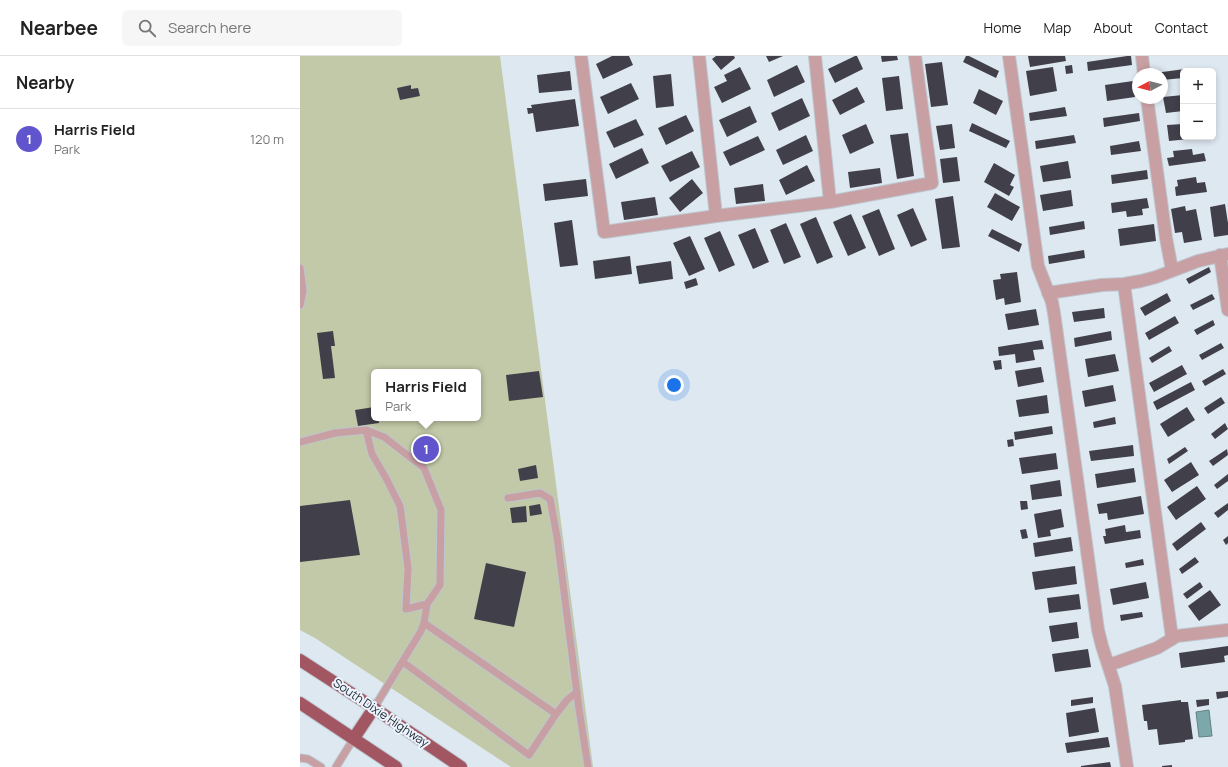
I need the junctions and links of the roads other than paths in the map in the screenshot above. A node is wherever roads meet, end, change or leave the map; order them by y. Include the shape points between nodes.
1 (581, 56) edge
2 (699, 56) edge
3 (815, 56) edge
4 (915, 56) edge
5 (1009, 56) edge
6 (1142, 56) edge
7 (1143, 68) edge
8 (1149, 104) edge
9 (830, 202) junction
10 (716, 216) junction
11 (1224, 254) edge
12 (300, 268) edge
13 (1172, 270) junction
14 (1124, 284) junction
15 (1048, 293) junction
16 (300, 305) edge
17 (1228, 310) edge
18 (366, 430) junction
19 (300, 442) edge
20 (508, 498) dead end
21 (427, 604) junction
22 (424, 623) junction
23 (1228, 630) edge
24 (1172, 638) junction
25 (300, 660) edge
26 (402, 662) junction
27 (1108, 665) junction
28 (577, 692) junction
29 (300, 703) edge
30 (374, 708) junction
31 (556, 714) junction
32 (354, 738) junction
33 (300, 758) edge
34 (320, 767) edge
35 (336, 767) edge
36 (396, 767) edge
37 (461, 767) edge
38 (588, 767) edge
39 (1127, 767) edge

1 - 10 street via 604,232
2 - 10 street
3 - 9 street
4 - 9 street via 932,183
5 - 15 street via 1038,266
6 - 7 street
8 - 13 street
9 - 10 street
11 - 13 street
11 - 17 street
12 - 16 lane via 303,291
13 - 14 street via 1156,277
14 - 15 street via 1102,284
14 - 24 street
15 - 27 street via 1054,313 1098,630
18 - 19 lane via 335,433
18 - 21 lane via 372,454 400,506 408,568 406,609
18 - 21 lane via 384,437 424,468 441,510 440,585
20 - 28 lane via 540,493 550,499
21 - 22 lane
22 - 26 lane
22 - 31 lane
23 - 24 street
24 - 27 street via 1157,648
25 - 30 highway, South Dixie Highway
26 - 30 lane
26 - 31 lane via 529,755
27 - 39 street via 1118,702
28 - 31 lane
28 - 38 lane
29 - 32 highway
30 - 32 highway
30 - 37 highway, South Dixie Highway
32 - 35 lane
32 - 36 highway
33 - 34 lane via 308,759

